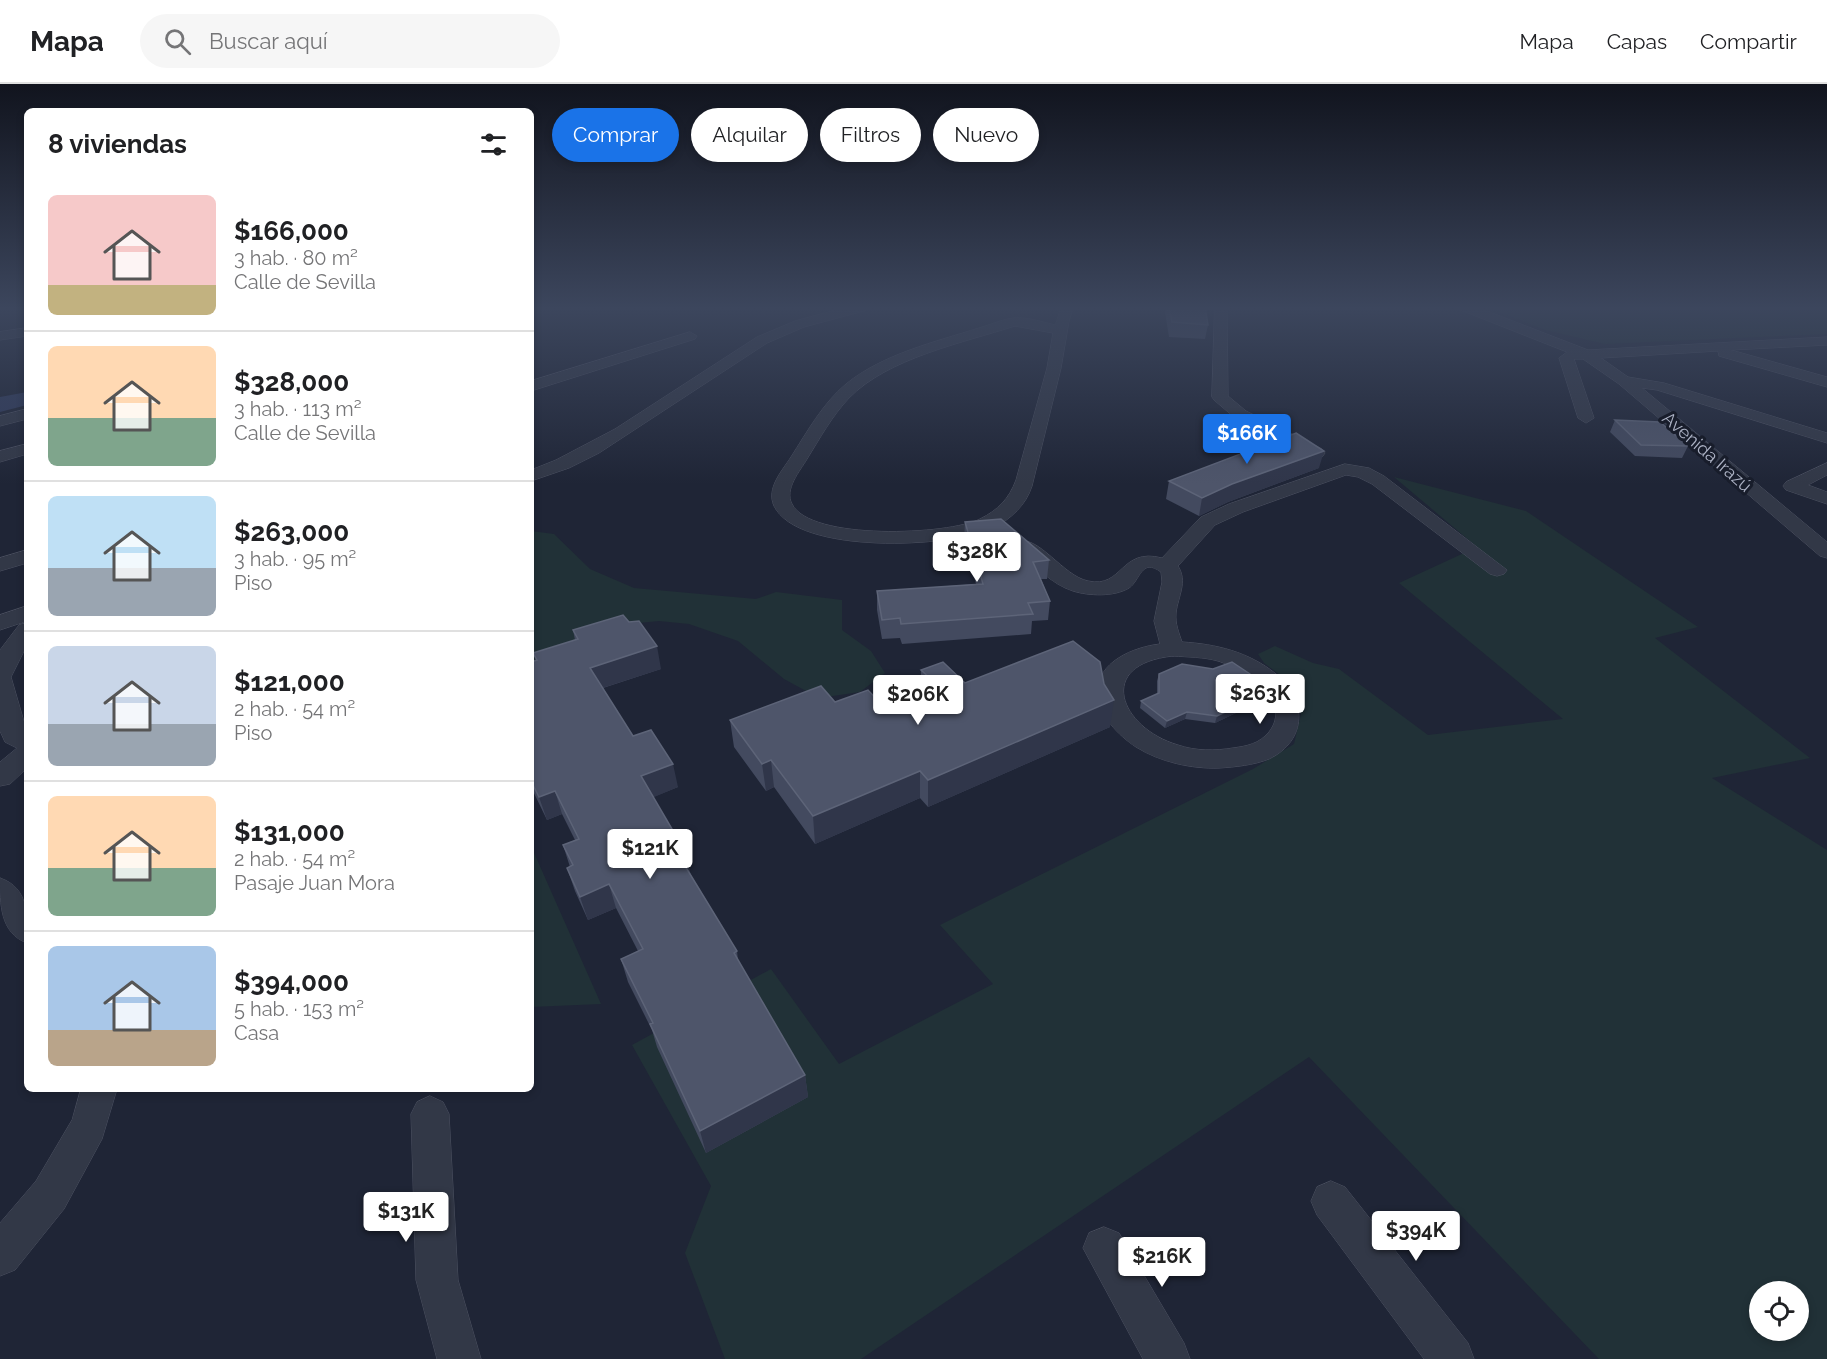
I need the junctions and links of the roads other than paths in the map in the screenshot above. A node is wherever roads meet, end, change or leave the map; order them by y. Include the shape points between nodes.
1 (596, 366) edge
2 (725, 366) edge
3 (890, 366) edge
4 (1054, 366) edge
5 (1220, 366) edge
6 (1568, 366) edge
7 (1602, 366) edge
8 (1769, 366) edge
9 (1624, 381) junction
10 (1827, 382) edge
11 (534, 385) edge
12 (24, 415) edge
13 (1586, 418) dead end
14 (0, 421) edge
15 (1827, 438) edge
16 (24, 450) edge
17 (0, 457) edge
18 (1346, 468) junction
19 (1827, 468) edge
20 (534, 475) edge
21 (1827, 498) edge
22 (994, 519) junction
23 (1827, 552) edge
24 (24, 557) edge
25 (0, 565) edge
26 (1166, 566) junction
27 (1497, 570) dead end
28 (24, 614) edge
29 (0, 623) edge
30 (24, 634) edge
31 (1173, 649) junction
32 (0, 677) edge
33 (24, 741) edge
34 (24, 757) edge
35 (0, 777) edge
36 (0, 890) edge
37 (24, 926) edge
38 (98, 1092) edge
39 (430, 1114) dead end
40 (1331, 1201) dead end
41 (1104, 1248) dead end
42 (0, 1255) edge
43 (459, 1359) edge
44 (1168, 1359) edge
45 (1452, 1359) edge

1 - 11 street
2 - 20 street via 604,444
3 - 22 street via 852,387 834,407 783,484 784,509 820,529 893,538 940,536
4 - 22 street via 1019,496 1010,509
5 - 18 street via 1220,397 1240,414
6 - 13 street
7 - 9 street, Avenida Irazú
8 - 10 street
9 - 15 street via 1659,386
9 - 23 street, Avenida Irazú
12 - 14 street
16 - 17 street
18 - 26 street via 1208,521
18 - 27 street via 1378,480
19 - 21 street via 1792,486
22 - 26 street via 1059,576 1085,589 1108,589 1122,583 1140,563 1151,561
24 - 25 street
26 - 31 street via 1172,571 1174,582 1165,621
28 - 29 street
30 - 32 street via 12,649
31 - 31 street via 1205,651 1238,660 1265,675 1283,696 1289,717 1280,737 1258,753 1216,759 1187,756 1152,745 1125,727 1110,705 1109,684 1121,666 1143,654
32 - 33 street via 14,736
34 - 35 street
36 - 37 street
38 - 42 street via 88,1126 50,1195
39 - 43 street via 437,1280
40 - 45 street
41 - 44 street

